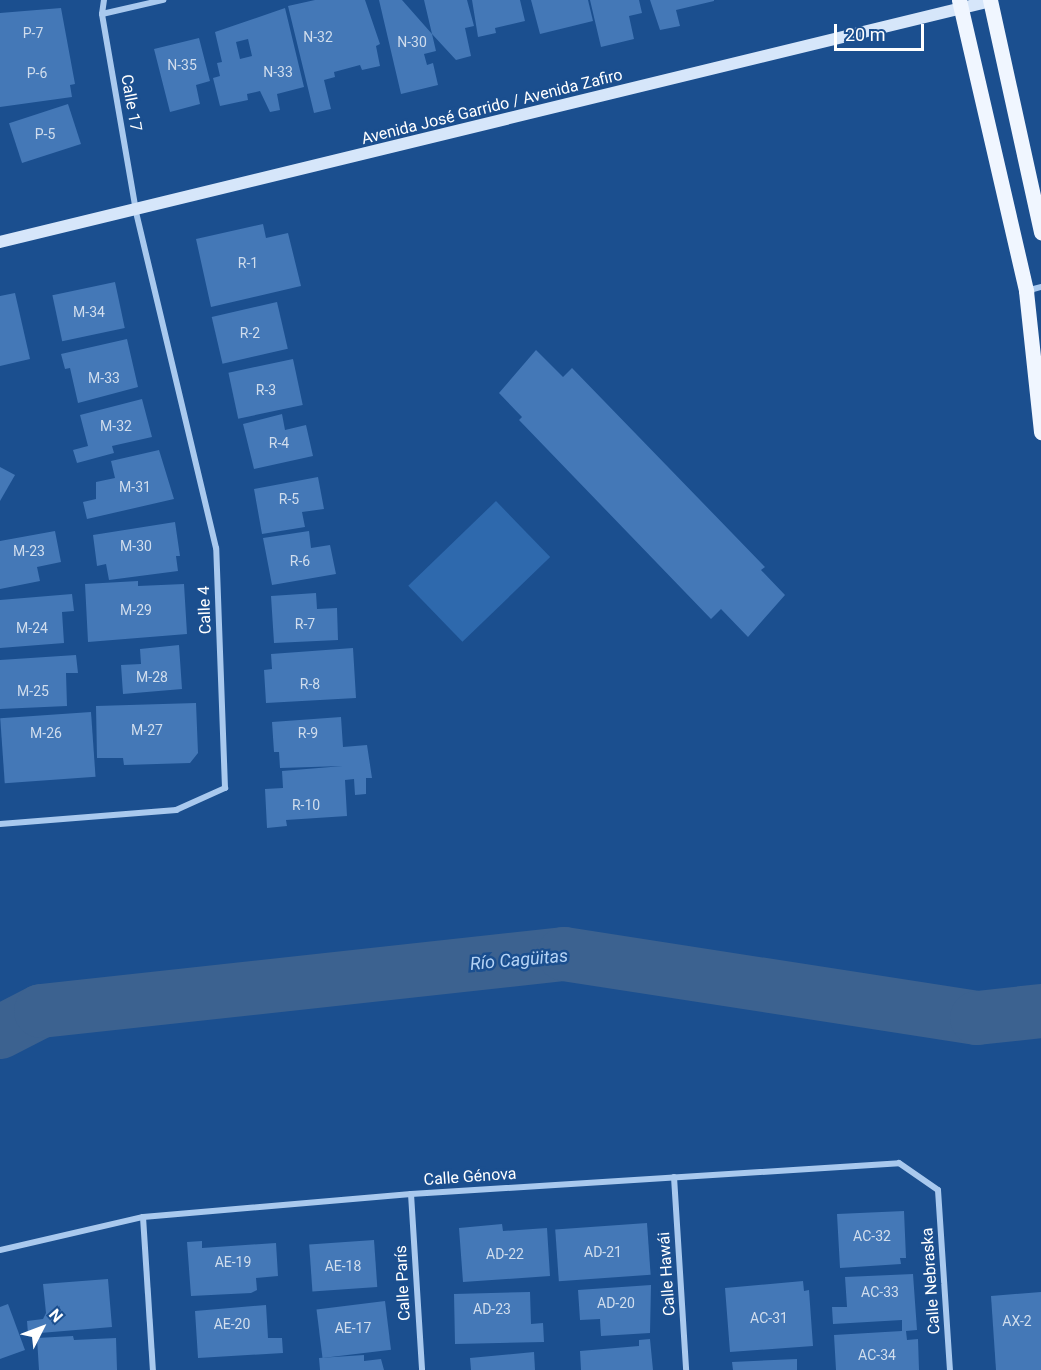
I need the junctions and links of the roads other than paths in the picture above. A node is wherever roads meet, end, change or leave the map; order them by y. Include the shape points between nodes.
1 (104, 0) edge
2 (163, 0) edge
3 (990, 0) edge
4 (961, 4) edge
5 (102, 14) junction
6 (136, 211) junction
7 (1041, 232) edge
8 (0, 242) edge
9 (1033, 289) edge
10 (1041, 432) edge
11 (0, 824) edge
12 (674, 1177) junction
13 (938, 1190) joint
14 (411, 1194) junction
15 (143, 1216) junction
16 (0, 1250) edge
17 (153, 1370) edge
18 (422, 1370) edge
19 (686, 1370) edge
20 (950, 1370) edge

1 - 5 street, Calle 17
2 - 5 street
3 - 4 street, Avenida José Garrido / Avenida Zafiro
3 - 7 main road
4 - 6 street, Avenida José Garrido / Avenida Zafiro
4 - 9 main road
5 - 6 street, Calle 17
6 - 8 street, Avenida José Garrido / Avenida Zafiro
6 - 11 street, Calle 4 via 216,548 225,788 176,810
9 - 10 main road
12 - 13 street, Calle Génova via 899,1163
12 - 14 street, Calle Génova
12 - 19 street, Calle Hawái
13 - 20 street, Calle Nebraska
14 - 15 street, Calle Génova
14 - 18 street, Calle París
15 - 16 street, Calle Génova
15 - 17 street

